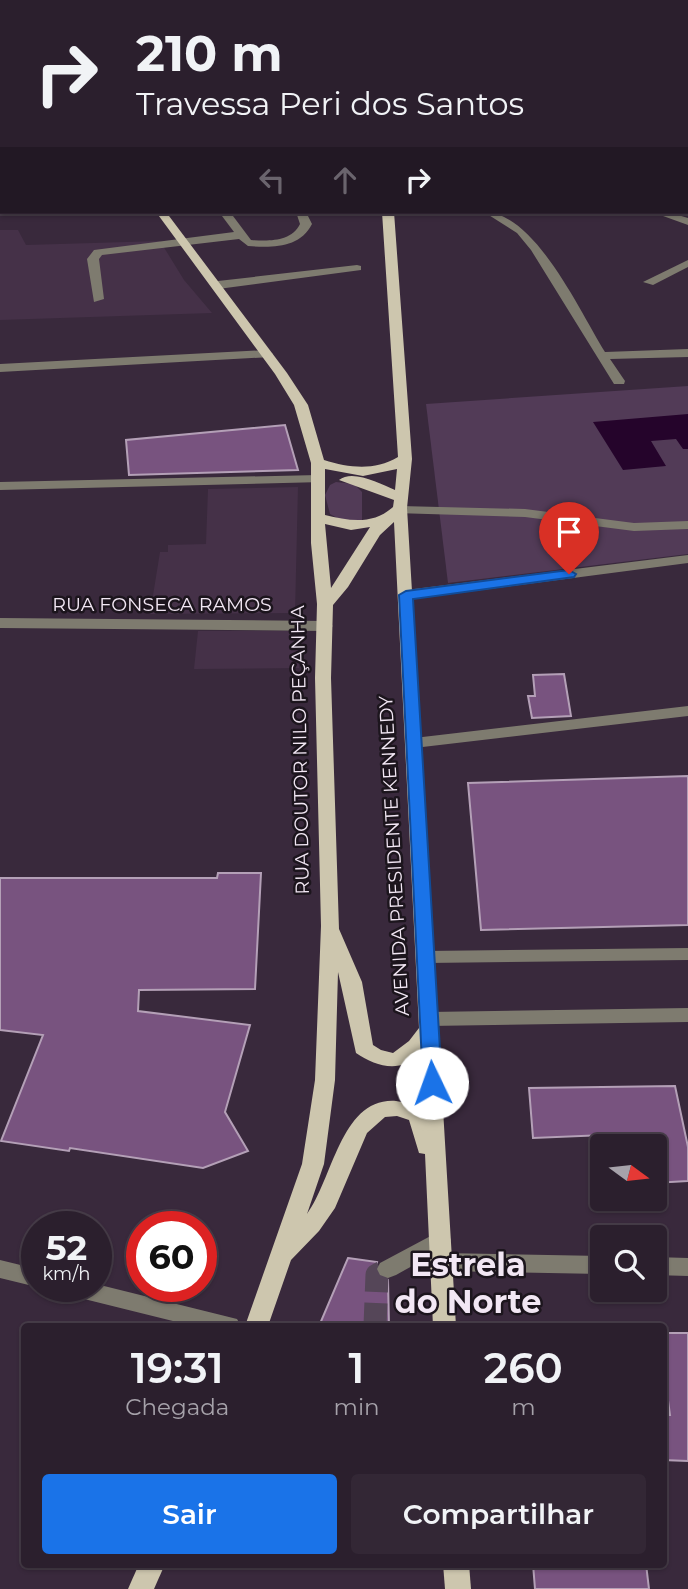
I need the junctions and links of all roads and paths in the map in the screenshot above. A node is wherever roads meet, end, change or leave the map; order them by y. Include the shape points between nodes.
1 (163, 214) edge
2 (225, 214) edge
3 (302, 214) edge
4 (388, 214) edge
5 (493, 214) edge
6 (666, 214) edge
7 (688, 222) edge
8 (240, 235) junction
9 (185, 242) junction
10 (688, 263) edge
11 (357, 268) dead end
12 (649, 282) dead end
13 (218, 285) junction
14 (98, 299) dead end
15 (688, 353) edge
16 (267, 354) junction
17 (601, 356) junction
18 (0, 368) edge
19 (619, 381) dead end
20 (405, 459) junction
21 (318, 463) junction
22 (318, 478) junction
23 (0, 486) edge
24 (401, 505) junction
25 (317, 517) junction
26 (385, 522) junction
27 (688, 525) edge
28 (683, 559) edge
29 (406, 595) junction
30 (325, 604) junction
31 (0, 624) edge
32 (325, 626) junction
33 (688, 711) edge
34 (414, 743) junction
35 (330, 926) junction
36 (688, 954) edge
37 (426, 957) junction
38 (688, 1015) edge
39 (429, 1023) junction
40 (438, 1195) junction
41 (441, 1251) junction
42 (281, 1258) junction
43 (590, 1264) edge
44 (667, 1266) edge
45 (688, 1267) edge
46 (0, 1269) edge
47 (388, 1269) dead end
48 (21, 1274) edge
49 (112, 1297) edge
50 (217, 1323) edge
51 (258, 1323) edge
52 (444, 1323) edge
53 (150, 1568) edge
54 (456, 1568) edge
55 (141, 1589) edge
56 (458, 1589) edge

1 - 9 main road, RUA DOUTOR NILO PEÇANHA
2 - 8 street
3 - 8 street via 304,231 295,239 261,245 248,243
4 - 20 main road, AVENIDA PRESIDENTE KENNEDY
5 - 17 street via 521,230 536,249
6 - 7 street
8 - 9 street
9 - 13 main road, RUA DOUTOR NILO PEÇANHA
9 - 14 street via 98,252 93,259
10 - 12 street
11 - 13 street
13 - 16 main road, RUA DOUTOR NILO PEÇANHA
15 - 17 street
16 - 18 street
16 - 21 main road, RUA DOUTOR NILO PEÇANHA via 301,405
17 - 19 street
20 - 21 main road via 371,472
20 - 24 main road, AVENIDA PRESIDENTE KENNEDY
21 - 22 main road, RUA DOUTOR NILO PEÇANHA
22 - 23 street
22 - 24 main road via 365,483
22 - 25 main road, RUA DOUTOR NILO PEÇANHA
24 - 26 main road
24 - 27 street via 525,513 634,527
24 - 29 main road, AVENIDA PRESIDENTE KENNEDY
25 - 26 main road via 362,527
25 - 30 main road, RUA DOUTOR NILO PEÇANHA
26 - 30 main road
28 - 29 street
29 - 34 main road, AVENIDA PRESIDENTE KENNEDY
30 - 32 main road, RUA DOUTOR NILO PEÇANHA
31 - 32 street, RUA FONSECA RAMOS
32 - 35 main road, RUA DOUTOR NILO PEÇANHA
33 - 34 street
34 - 37 main road, AVENIDA PRESIDENTE KENNEDY
35 - 39 main road via 352,982 363,1048 383,1059 412,1055
35 - 42 main road, RUA DOUTOR NILO PEÇANHA via 325,1080 313,1164
36 - 37 street
37 - 39 main road, AVENIDA PRESIDENTE KENNEDY
38 - 39 street
39 - 40 main road, AVENIDA PRESIDENTE KENNEDY
40 - 41 main road, AVENIDA PRESIDENTE KENNEDY
40 - 42 main road via 418,1115 401,1109 379,1110 360,1125 318,1219
41 - 43 street
41 - 47 street
41 - 52 main road, AVENIDA PRESIDENTE KENNEDY
42 - 51 main road, RUA DOUTOR NILO PEÇANHA
44 - 45 street
46 - 48 street
49 - 50 street
53 - 55 main road
54 - 56 main road

